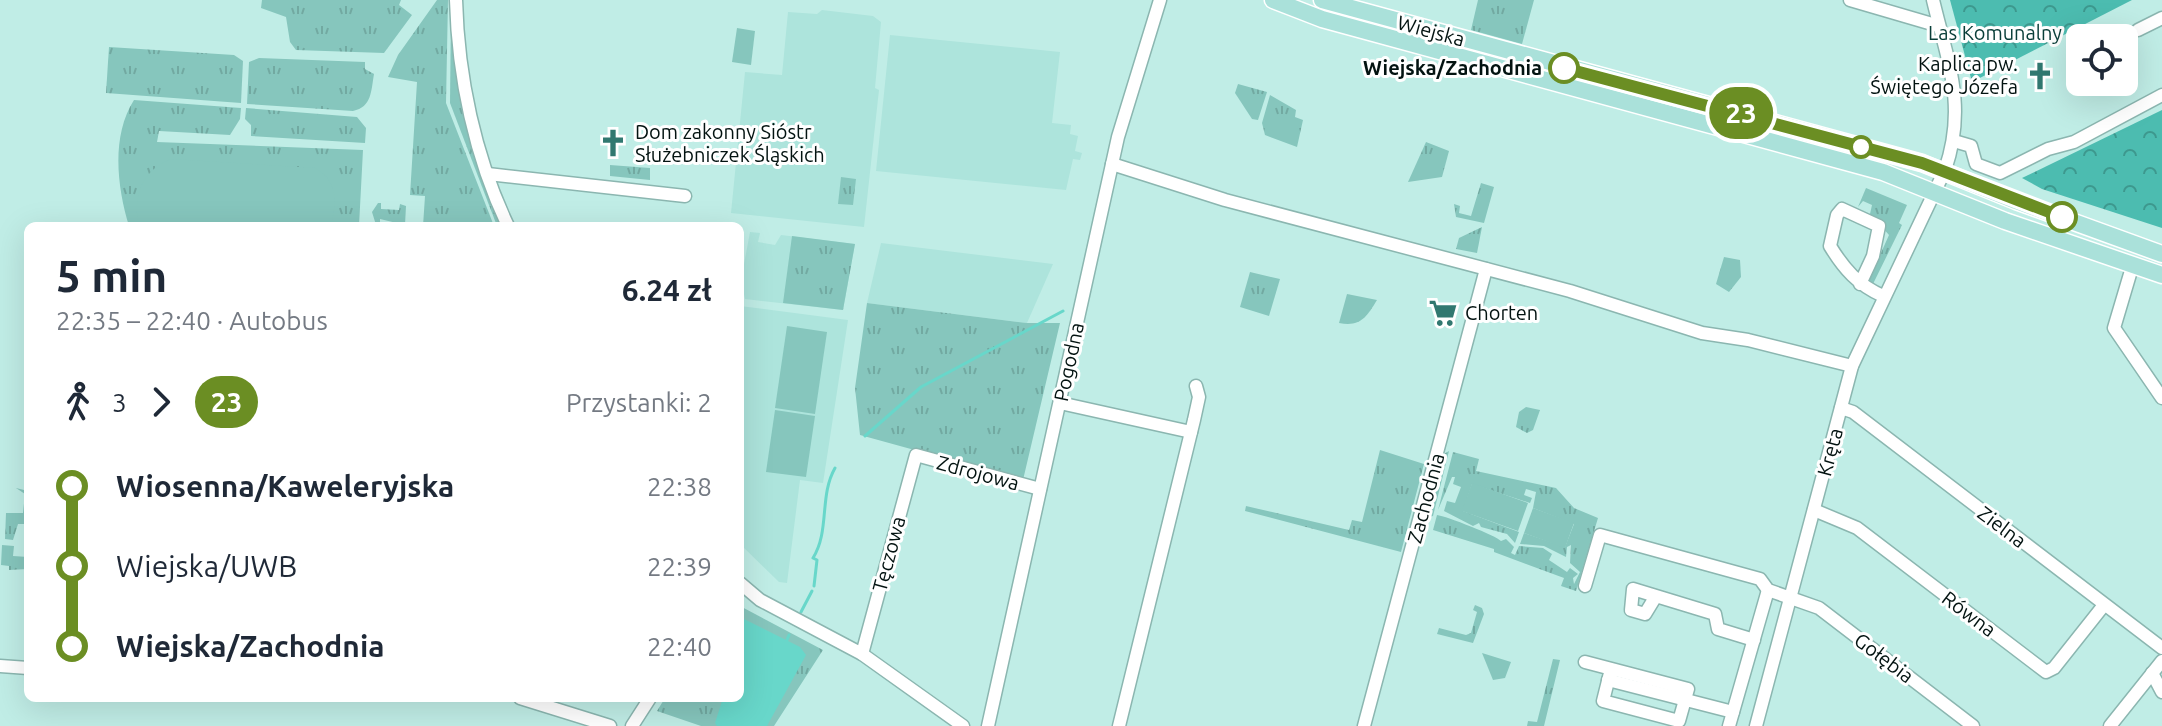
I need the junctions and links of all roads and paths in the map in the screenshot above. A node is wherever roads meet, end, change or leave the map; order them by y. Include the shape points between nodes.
1 (456, 0) edge
2 (1160, 0) edge
3 (1273, 0) edge
4 (1322, 0) edge
5 (1850, 0) edge
6 (1933, 0) edge
7 (2162, 18) edge
8 (1939, 26) junction
9 (2138, 30) dead end
10 (1495, 48) junction
11 (1541, 61) junction
12 (1491, 67) junction
13 (1536, 80) junction
14 (2162, 95) edge
15 (1954, 141) junction
16 (1889, 154) junction
17 (1112, 164) junction
18 (1945, 170) junction
19 (1883, 172) junction
20 (488, 174) junction
21 (1935, 190) junction
22 (685, 196) dead end
23 (506, 222) edge
24 (2162, 254) edge
25 (2133, 264) junction
26 (1486, 269) junction
27 (2162, 275) edge
28 (1860, 284) junction
29 (1883, 296) junction
30 (1852, 366) junction
31 (1196, 386) dead end
32 (2162, 398) edge
33 (1060, 403) junction
34 (1841, 408) junction
35 (1191, 432) junction
36 (916, 455) joint
37 (1040, 489) junction
38 (1814, 510) junction
39 (744, 586) edge
40 (1585, 586) dead end
41 (1768, 590) junction
42 (1656, 596) dead end
43 (1791, 597) junction
44 (2104, 605) junction
45 (1754, 640) junction
46 (2162, 648) edge
47 (862, 654) junction
48 (2162, 661) edge
49 (1585, 662) dead end
50 (0, 666) edge
51 (24, 668) edge
52 (2152, 673) junction
53 (1609, 674) junction
54 (2162, 692) edge
55 (1668, 696) junction
56 (1685, 700) junction
57 (533, 702) edge
58 (647, 702) edge
59 (1733, 712) junction
60 (1662, 717) junction
61 (610, 726) edge
62 (632, 726) edge
63 (963, 726) edge
64 (988, 726) edge
65 (1119, 726) edge
66 (1364, 726) edge
67 (1729, 726) edge
68 (1756, 726) edge
69 (1973, 726) edge
70 (2110, 726) edge

1 - 20 street via 468,101
2 - 17 street, Pogodna
3 - 12 main road, Wiejska
4 - 10 main road, Wiejska
5 - 8 street
6 - 8 street
7 - 9 street
8 - 15 street via 1956,100
10 - 11 main road, Wiejska
10 - 12 main road via 1501,60
11 - 13 main road
11 - 16 main road, Wiejska
12 - 13 main road, Wiejska
13 - 19 main road, Wiejska
14 - 15 street via 2074,142 2000,173 1976,164 1971,146
15 - 18 street
16 - 18 main road, Wiejska
16 - 19 main road
17 - 26 street
17 - 33 street, Pogodna
18 - 21 street
18 - 24 main road, Wiejska
19 - 21 main road, Wiejska
20 - 22 street
20 - 23 street
21 - 25 main road, Wiejska via 2005,221
21 - 29 street, Kręta
25 - 27 main road, Wiejska
25 - 32 street via 2114,328
26 - 30 street via 1702,333
26 - 66 street, Zachodnia
28 - 28 street via 1830,246 1842,209 1879,226
28 - 29 street
29 - 30 street, Kręta
30 - 34 street, Kręta
31 - 35 street via 1199,397
33 - 35 street
33 - 37 street, Pogodna
34 - 38 street, Kręta
34 - 44 street, Zielna
35 - 65 street
36 - 37 street, Zdrojowa
36 - 47 street, Tęczowa
37 - 64 street, Pogodna
38 - 43 street, Kręta
38 - 44 street, Równa via 1857,528 2046,672
39 - 47 street
40 - 41 street, Gołębia via 1600,535 1760,579
41 - 43 street, Gołębia
41 - 45 street
42 - 45 street via 1715,614 1718,629
43 - 68 street, Kręta
43 - 69 street, Gołębia via 1819,608
44 - 46 street, Zielna
45 - 59 street
47 - 63 street
48 - 52 street
49 - 53 street
50 - 51 street
52 - 54 street
52 - 70 street
53 - 55 street
53 - 56 street via 1688,689
53 - 60 street via 1603,701
55 - 56 street
55 - 60 street
56 - 59 street
56 - 60 street via 1679,721
57 - 61 street
58 - 62 street
59 - 67 street

